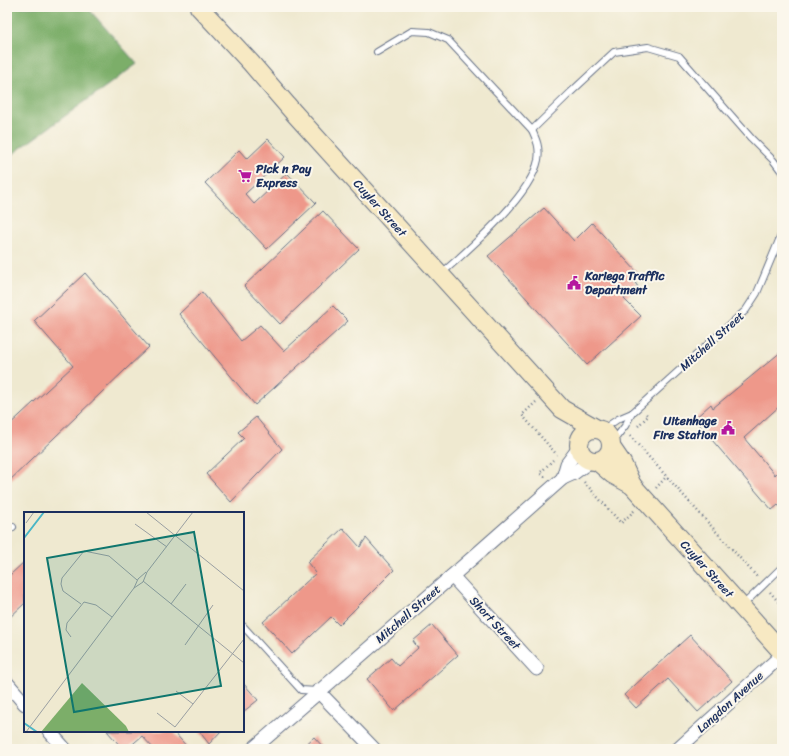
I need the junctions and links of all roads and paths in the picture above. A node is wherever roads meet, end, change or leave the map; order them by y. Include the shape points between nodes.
1 (204, 12) edge
2 (377, 52) dead end
3 (532, 130) junction
4 (782, 172) edge
5 (782, 233) edge
6 (440, 275) junction
7 (547, 392) junction
8 (640, 406) junction
9 (562, 409) junction
10 (632, 413) junction
11 (634, 430) dead end
12 (630, 435) dead end
13 (605, 437) junction
14 (586, 453) junction
15 (580, 478) dead end
16 (558, 482) junction
17 (632, 485) junction
18 (621, 524) dead end
19 (13, 527) dead end
20 (7, 532) edge
21 (782, 567) edge
22 (452, 576) junction
23 (764, 585) junction
24 (782, 606) edge
25 (741, 607) junction
26 (244, 627) edge
27 (782, 653) edge
28 (537, 669) dead end
29 (7, 683) edge
30 (318, 691) junction
31 (24, 703) edge
32 (50, 732) edge
33 (65, 749) edge
34 (253, 749) edge
35 (374, 749) edge
36 (678, 749) edge

1 - 6 main road, Cuyler Street
2 - 3 lane via 412,31 429,32 448,40
3 - 4 lane via 614,52 648,46 679,56
3 - 6 lane via 539,145 538,160 529,182 480,238
5 - 8 lane, Mitchell Street via 757,293 746,310
6 - 7 main road, Cuyler Street
7 - 9 main road, Cuyler Street
7 - 16 path via 522,415 557,456 540,472
8 - 10 lane, Mitchell Street
8 - 11 path via 648,416
9 - 13 main road, Cuyler Street
9 - 14 main road, Cuyler Street
10 - 13 lane, Mitchell Street via 618,419
10 - 13 lane, Mitchell Street via 625,426
12 - 23 path
13 - 14 main road via 608,454 603,459
13 - 14 main road via 586,431 581,436
13 - 17 main road, Cuyler Street via 622,463
14 - 16 street, Mitchell Street via 567,464
14 - 17 main road, Cuyler Street via 612,474
15 - 18 path
16 - 22 street, Mitchell Street
17 - 25 main road, Cuyler Street
19 - 20 lane
21 - 23 lane
22 - 28 street, Short Street
22 - 30 street, Mitchell Street
23 - 24 path
23 - 25 lane
25 - 27 main road, Cuyler Street
26 - 30 lane via 301,690
27 - 36 street, Langdon Avenue
29 - 31 street
30 - 34 street, Mitchell Street
30 - 35 street
32 - 33 street

